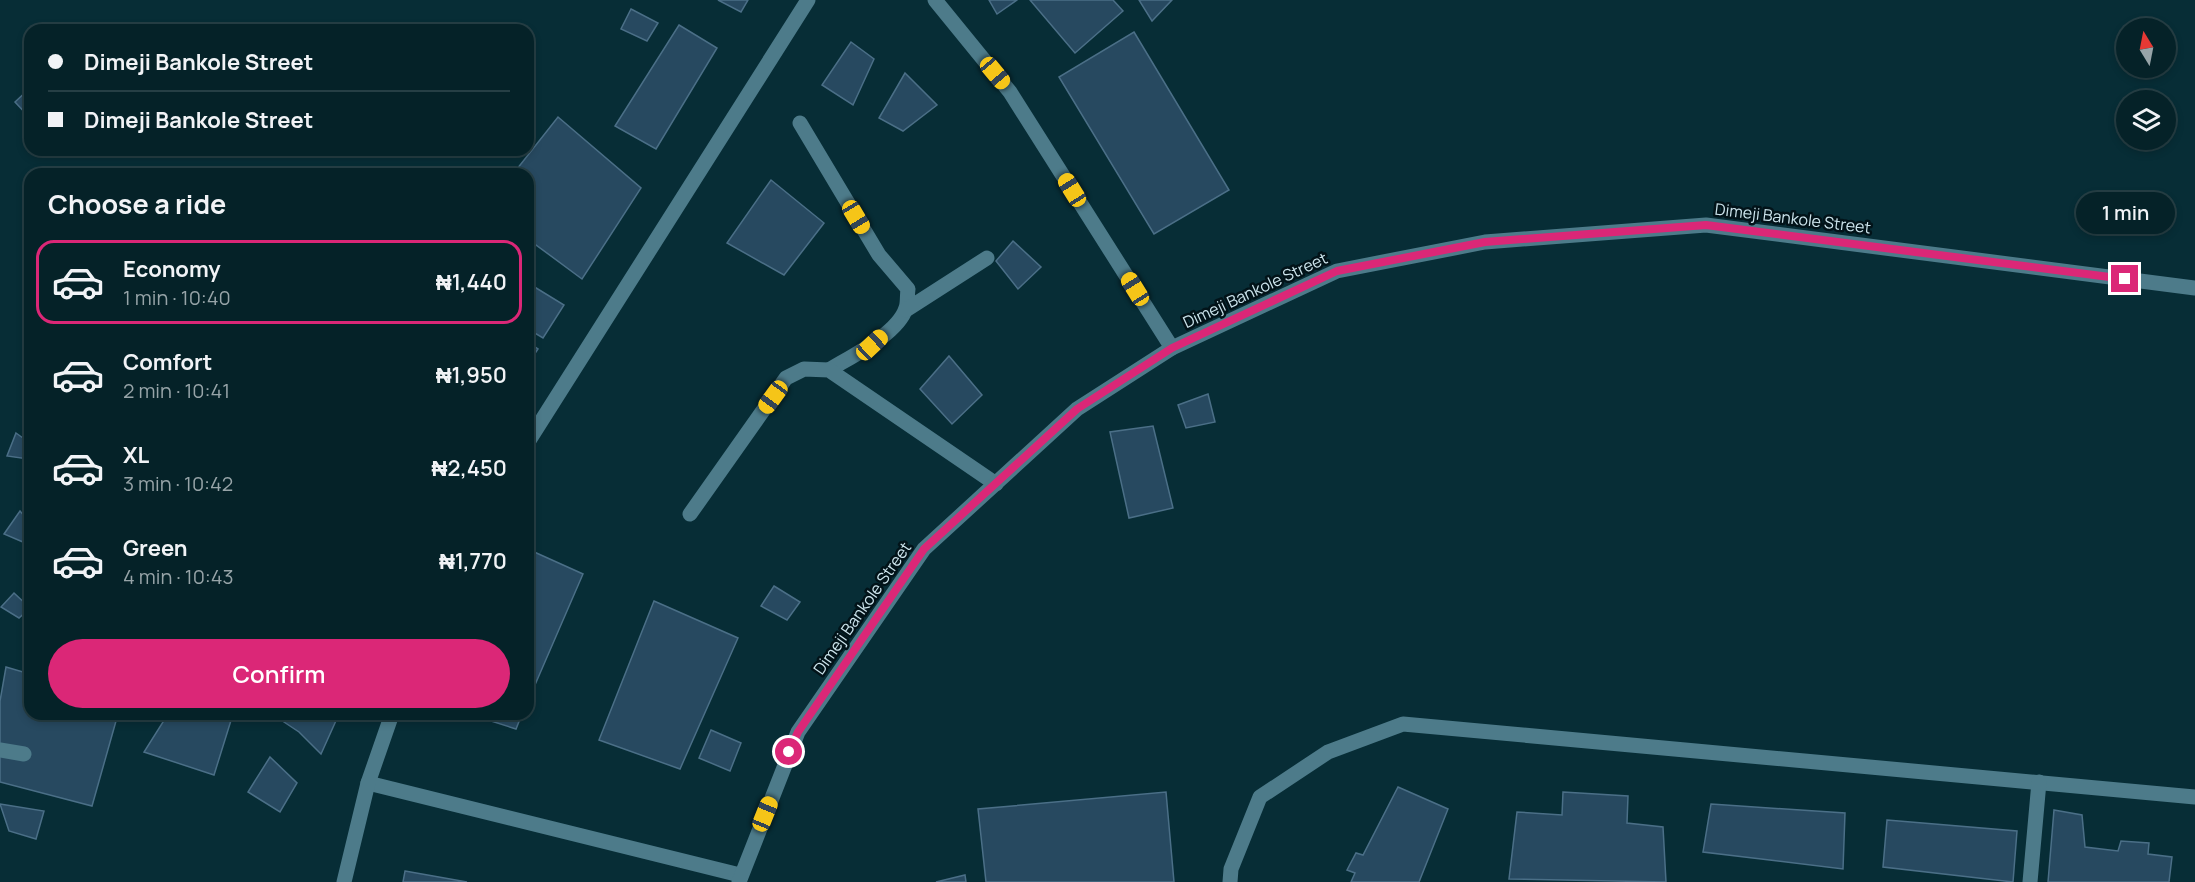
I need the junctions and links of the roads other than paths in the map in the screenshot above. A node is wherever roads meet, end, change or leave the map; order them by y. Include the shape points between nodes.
1 (808, 0) edge
2 (935, 0) edge
3 (800, 123) dead end
4 (987, 258) dead end
5 (2195, 288) edge
6 (906, 310) junction
7 (1172, 348) junction
8 (829, 370) junction
9 (534, 433) edge
10 (996, 484) junction
11 (690, 514) dead end
12 (390, 720) edge
13 (0, 750) edge
14 (24, 754) dead end
15 (2038, 782) junction
16 (368, 783) junction
17 (2195, 797) edge
18 (739, 879) edge
19 (344, 882) edge
20 (1230, 882) edge
21 (2030, 882) edge

1 - 9 street
2 - 7 street via 1010,92
3 - 6 street via 879,255 908,289
4 - 6 street
5 - 7 street, Dimeji Bankole Street via 1706,225 1485,242 1337,271
6 - 8 street via 872,345
7 - 10 street, Dimeji Bankole Street via 1077,409
8 - 10 street
8 - 11 street via 804,369 786,378
10 - 18 street, Dimeji Bankole Street via 924,549 798,732
12 - 16 street
13 - 14 street
15 - 17 street
15 - 20 street via 1403,724 1328,752 1260,798
15 - 21 street
16 - 18 street
16 - 19 street

